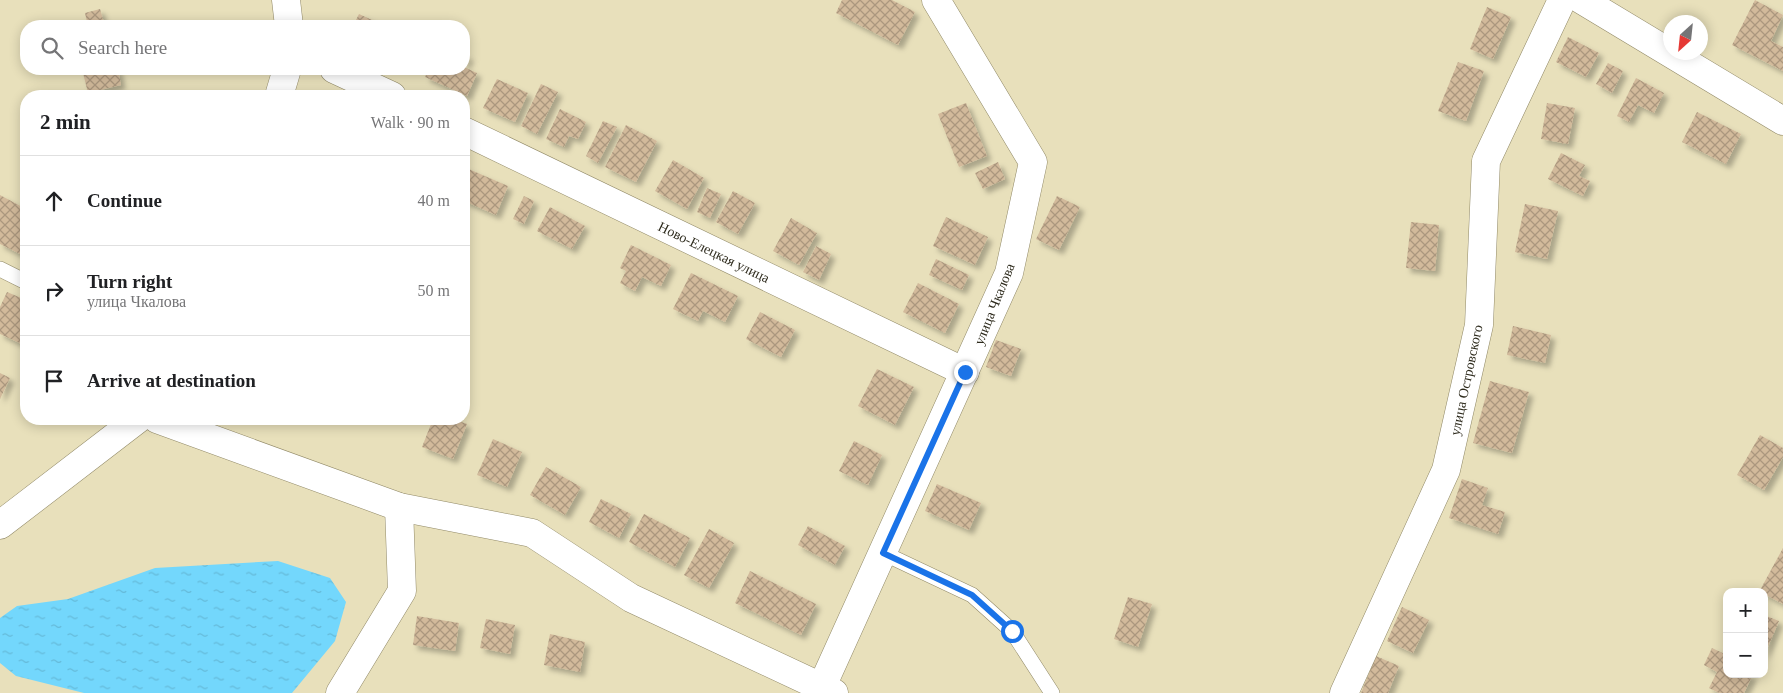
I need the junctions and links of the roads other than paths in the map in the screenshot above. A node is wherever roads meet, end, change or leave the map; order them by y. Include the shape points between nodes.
1 (286, 0) edge
2 (936, 0) edge
3 (1562, 0) edge
4 (1582, 0) edge
5 (288, 20) edge
6 (285, 75) edge
7 (347, 75) edge
8 (281, 90) edge
9 (379, 90) edge
10 (1783, 121) edge
11 (470, 134) edge
12 (0, 269) edge
13 (20, 279) edge
14 (965, 372) junction
15 (130, 425) edge
16 (174, 425) edge
17 (399, 507) junction
18 (0, 526) edge
19 (883, 553) junction
20 (825, 691) edge
21 (340, 693) edge
22 (1052, 693) edge
23 (1344, 693) edge

1 - 5 street
2 - 14 street, улица Чкалова via 1033,162 1009,273
3 - 23 street, улица Островского via 1486,161 1480,325 1446,470
4 - 10 street
6 - 8 street
7 - 9 street
11 - 14 street, Ново-Елецкая улица
12 - 13 lane
14 - 19 street, улица Чкалова
15 - 18 street
16 - 17 street
17 - 20 street via 532,533 631,598
17 - 21 street via 402,591
19 - 20 street, улица Чкалова
19 - 22 lane via 972,595 1012,631

